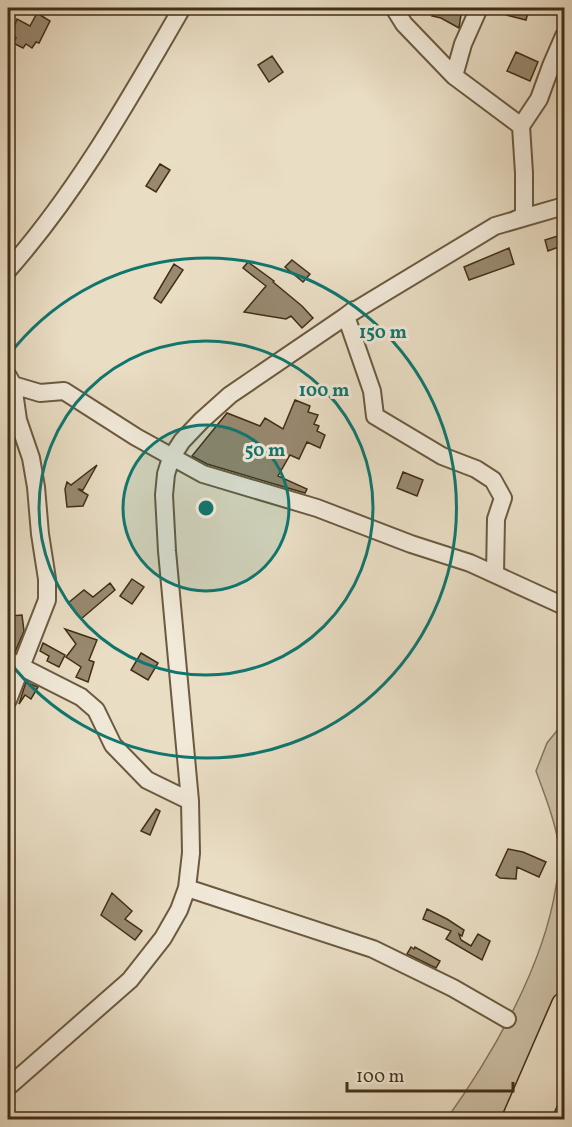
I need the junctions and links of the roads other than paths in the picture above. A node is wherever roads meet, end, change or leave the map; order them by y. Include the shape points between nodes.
1 (182, 8) edge
2 (394, 8) edge
3 (479, 8) edge
4 (564, 36) edge
5 (453, 76) junction
6 (521, 126) junction
7 (564, 206) edge
8 (8, 270) edge
9 (346, 316) junction
10 (9, 381) edge
11 (171, 458) junction
12 (495, 574) junction
13 (564, 606) edge
14 (15, 664) edge
15 (8, 700) edge
16 (190, 801) junction
17 (187, 888) junction
18 (564, 1005) edge
19 (507, 1019) dead end
20 (564, 1060) edge
21 (8, 1087) edge
22 (514, 1119) edge
23 (537, 1119) edge

1 - 8 street via 85,170
2 - 5 street
3 - 5 street
4 - 6 street via 539,99
5 - 6 street
6 - 9 street via 524,216 403,276
7 - 9 street via 495,226
9 - 11 street via 230,395 182,441
9 - 12 street via 372,391 375,416 442,456 493,480 502,498 496,519
10 - 11 street via 40,393 64,391
10 - 14 street via 31,458 47,579 47,600
11 - 12 street via 203,474 317,508
11 - 16 street via 164,495 167,551
12 - 13 street
14 - 15 street
14 - 16 street via 81,697 96,710 113,745 147,780
16 - 17 street
17 - 19 street via 374,949
17 - 21 street via 163,938 130,980
18 - 22 highway
20 - 23 highway

